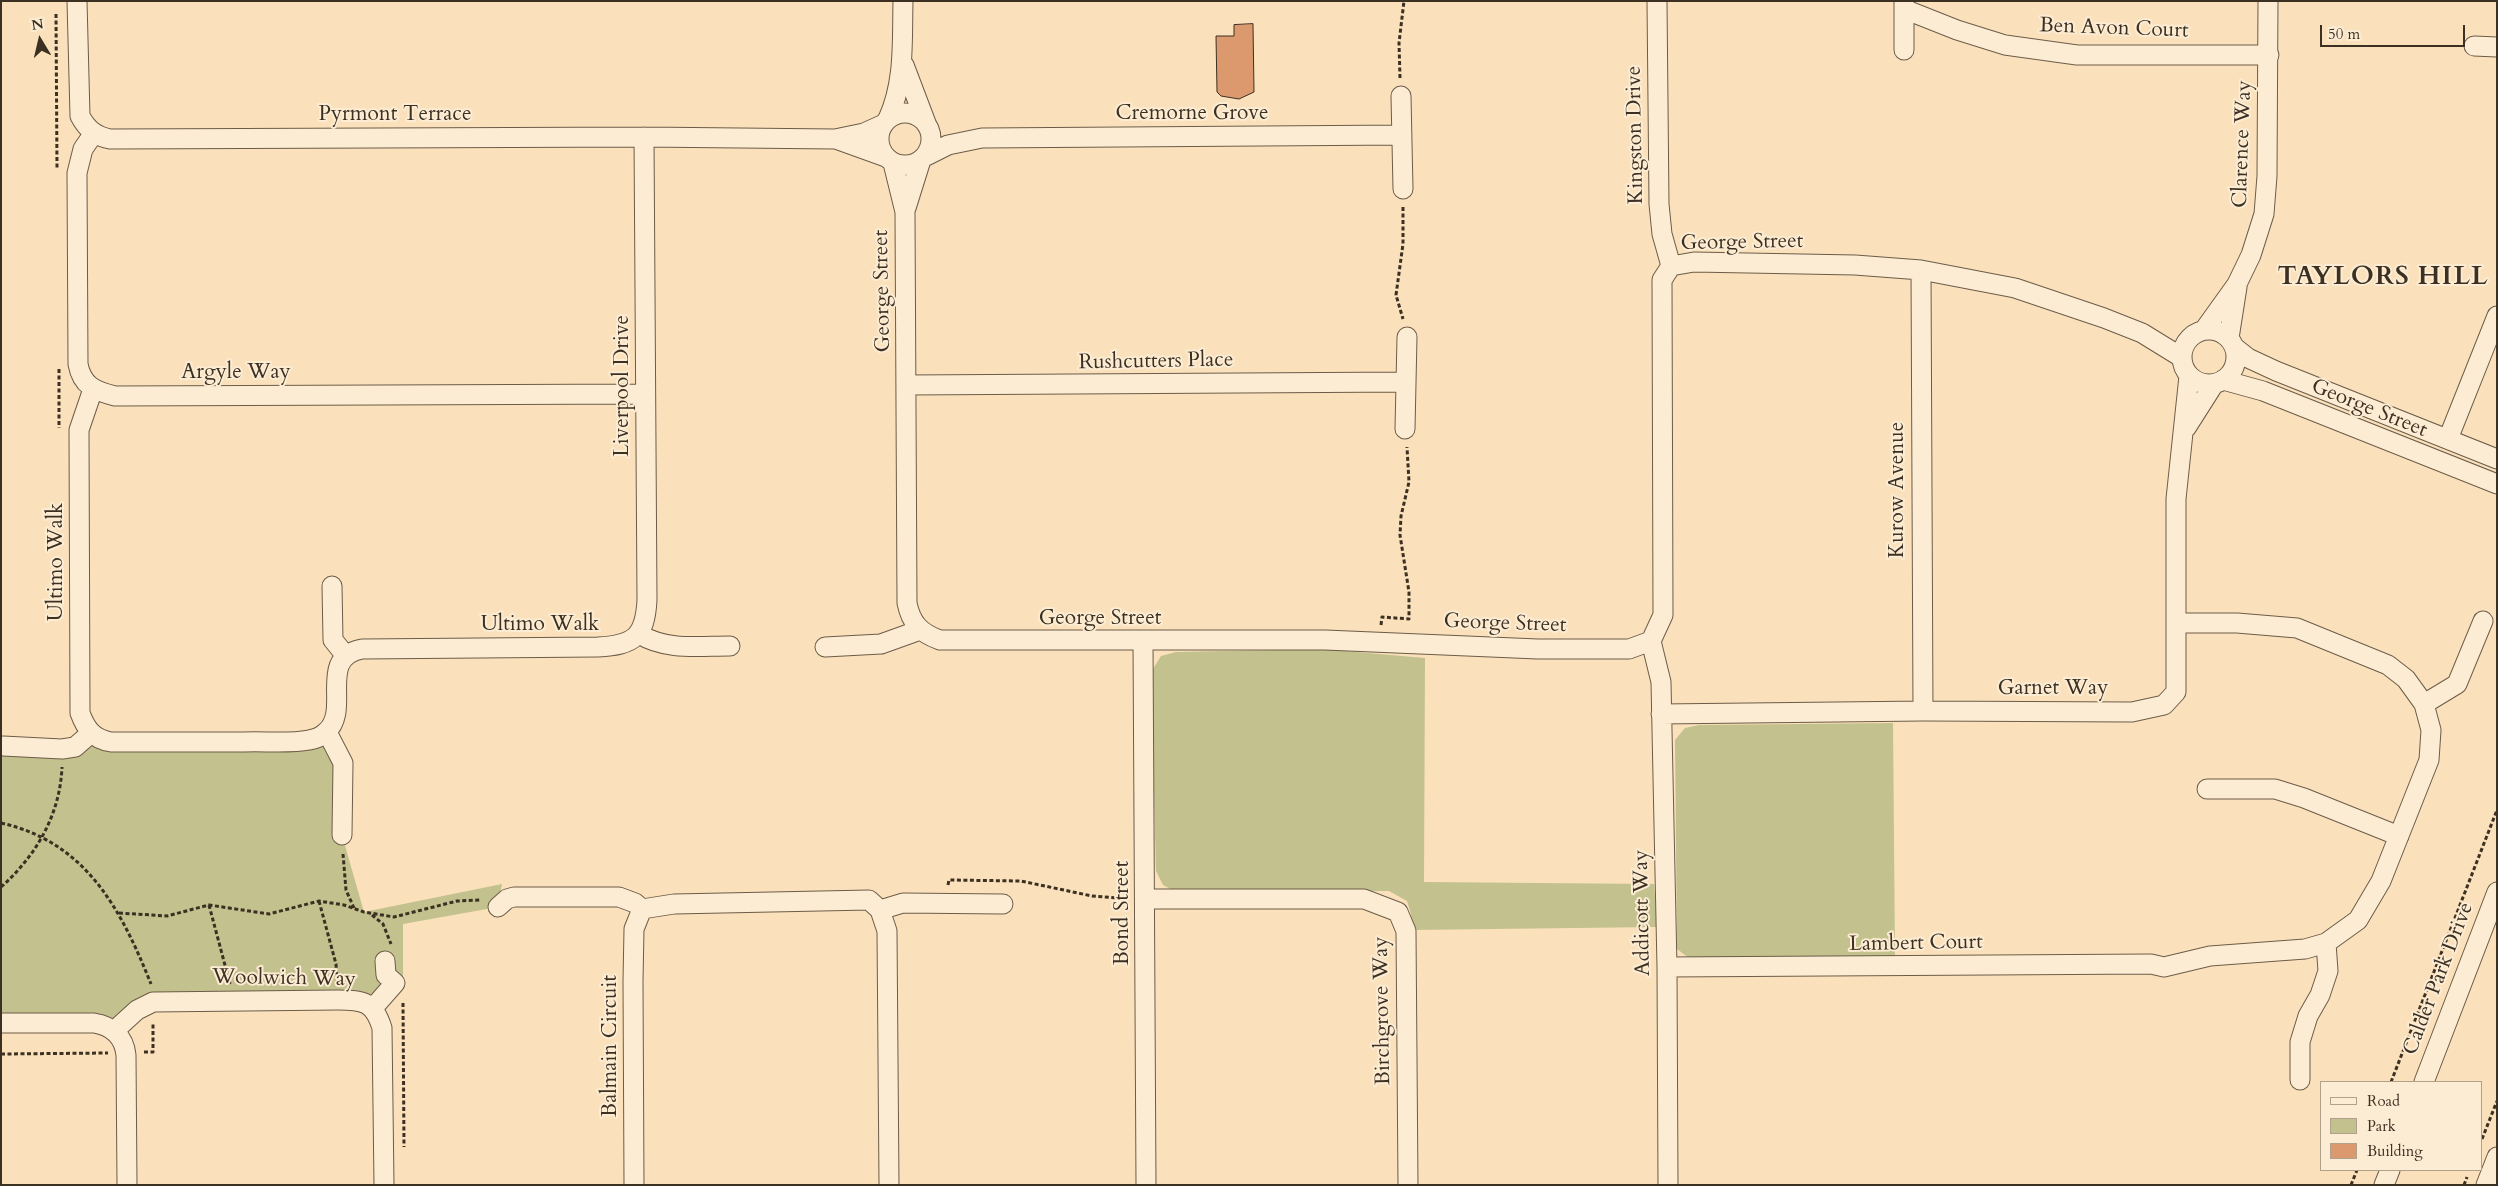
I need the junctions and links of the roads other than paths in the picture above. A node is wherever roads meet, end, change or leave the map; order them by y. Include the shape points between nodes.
1 (77, 1) edge
2 (903, 1) edge
3 (1657, 1) edge
4 (2268, 1) edge
5 (1904, 5) edge
6 (2474, 46) dead end
7 (2497, 47) edge
8 (1904, 50) dead end
9 (2269, 56) junction
10 (902, 62) junction
11 (1401, 96) road end
12 (886, 121) junction
13 (928, 126) junction
14 (94, 133) junction
15 (1402, 135) junction
16 (644, 137) junction
17 (982, 138) junction
18 (835, 139) junction
19 (923, 158) junction
20 (890, 160) junction
21 (1403, 189) road end
22 (905, 212) junction
23 (1671, 266) junction
24 (1921, 270) junction
25 (2237, 284) junction
26 (2497, 316) edge
27 (2204, 330) junction
28 (2142, 333) junction
29 (1407, 337) road end
30 (2188, 340) junction
31 (2232, 343) junction
32 (2182, 357) junction
33 (2189, 376) junction
34 (1406, 382) junction
35 (2218, 382) junction
36 (907, 385) junction
37 (93, 389) junction
38 (645, 394) junction
39 (1405, 429) road end
40 (2184, 431) junction
41 (2448, 440) junction
42 (2497, 459) edge
43 (2497, 484) edge
44 (332, 586) dead end
45 (2483, 621) dead end
46 (2177, 623) junction
47 (920, 630) junction
48 (639, 634) junction
49 (1144, 641) junction
50 (1651, 641) junction
51 (730, 646) dead end
52 (825, 648) dead end
53 (346, 656) junction
54 (2424, 704) junction
55 (1923, 711) junction
56 (1661, 714) junction
57 (327, 732) junction
58 (91, 733) junction
59 (3, 746) dead end
60 (2207, 789) dead end
61 (342, 835) road end
62 (2399, 836) junction
63 (2497, 892) edge
64 (1145, 900) junction
65 (1003, 904) dead end
66 (501, 905) road end
67 (642, 909) junction
68 (880, 910) junction
69 (2326, 943) junction
70 (385, 961) dead end
71 (1667, 968) junction
72 (373, 1008) junction
73 (1, 1023) edge
74 (114, 1031) junction
75 (2300, 1080) dead end
76 (2424, 1081) edge
77 (2497, 1157) edge
78 (2390, 1171) edge
79 (127, 1185) edge
80 (384, 1185) edge
81 (634, 1185) edge
82 (889, 1185) edge
83 (1146, 1185) edge
84 (1408, 1185) edge
85 (1668, 1185) edge
86 (2384, 1185) edge
87 (2486, 1185) edge

1 - 14 street via 80,116
2 - 10 street
3 - 23 street, Kingston Drive via 1659,204 1662,234
4 - 9 street, Clarence Way
5 - 8 street, Ben Avon Court
5 - 9 street, Ben Avon Court via 1957,30 2005,45 2068,54
6 - 7 street
9 - 25 street, Clarence Way via 2264,214 2251,255
10 - 12 street via 896,101
10 - 13 street
11 - 15 street
12 - 13 street via 896,114 913,114
12 - 18 street, Pyrmont Terrace via 864,132
12 - 20 street via 879,141
13 - 17 street, Cremorne Grove
13 - 19 street via 931,143
14 - 16 street, Pyrmont Terrace via 110,139
14 - 37 street via 83,149 77,173 78,364 84,382
15 - 17 street, Cremorne Grove
15 - 21 street
16 - 18 street, Pyrmont Terrace
16 - 38 street, Liverpool Drive
17 - 19 street, Cremorne Grove via 948,145
18 - 20 street, Pyrmont Terrace via 866,148
19 - 20 street via 908,166
19 - 22 street, George Street
20 - 22 street, George Street
22 - 36 street, George Street
23 - 24 street, George Street via 1703,262 1855,265
23 - 50 street, George Street via 1662,280 1663,616
24 - 28 street, George Street via 2016,288
24 - 55 street, Kurow Avenue
25 - 27 street, Clarence Way
25 - 31 street, Clarence Way
26 - 41 street
27 - 30 street
27 - 31 street via 2222,333
28 - 30 street, George Street
28 - 32 street, George Street
29 - 34 street
30 - 32 street
31 - 35 street via 2236,362
31 - 41 street, George Street via 2248,358 2276,371
32 - 33 street
33 - 35 street via 2196,381
33 - 40 street, Garnet Way
34 - 36 street, Rushcutters Place
34 - 39 street
35 - 40 street, Garnet Way
35 - 43 street, George Street via 2264,392
36 - 47 street, George Street via 907,603 913,623
37 - 38 street, Argyle Way via 114,396
37 - 58 street, Ultimo Walk via 79,430 80,712
38 - 48 street, Liverpool Drive via 647,600 646,616
40 - 46 street, Garnet Way via 2176,499
41 - 42 street, George Street
44 - 53 street via 333,640
45 - 54 street via 2457,684
46 - 54 street via 2238,623 2297,628 2388,665 2406,679
46 - 55 street, Garnet Way via 2176,692 2164,705 2132,712
47 - 49 street, George Street via 940,640 960,642
47 - 52 street via 881,644
48 - 51 street via 671,647
48 - 53 street, Ultimo Walk via 626,643 606,647 371,648 354,650
49 - 50 street, George Street via 1325,640 1538,649 1629,649
49 - 64 street, Bond Street
50 - 56 street, Addicott Way via 1661,682
53 - 57 street via 337,672 335,719
54 - 62 street via 2431,730 2429,760
55 - 56 street, Garnet Way
56 - 71 street, Addicott Way
57 - 58 street via 308,740 273,742 110,742
57 - 61 street via 343,763
58 - 59 street via 75,746 62,749
60 - 62 street via 2275,789
62 - 69 street via 2381,881 2358,920
63 - 76 street, Calder Park Drive
64 - 83 street, Bond Street
64 - 84 street, Birchgrove Way via 1364,899 1398,912 1406,931
65 - 68 street via 903,903
66 - 67 street via 514,897 609,896 627,899
67 - 68 street via 674,904 868,900
67 - 81 street, Balmain Circuit via 634,929
68 - 82 street via 887,931
69 - 71 street, Lambert Court via 2305,949 2210,956 2164,967 2151,964
69 - 75 street via 2328,971 2300,1042
70 - 72 street via 386,974 395,983
71 - 85 street, Addicott Way
72 - 74 street, Woolwich Way via 356,1000 154,1002 138,1010
72 - 80 street, Woolwich Way via 382,1028 383,1043
73 - 74 street via 94,1023 106,1025
74 - 79 street via 121,1037 125,1052
77 - 87 street
78 - 86 street

